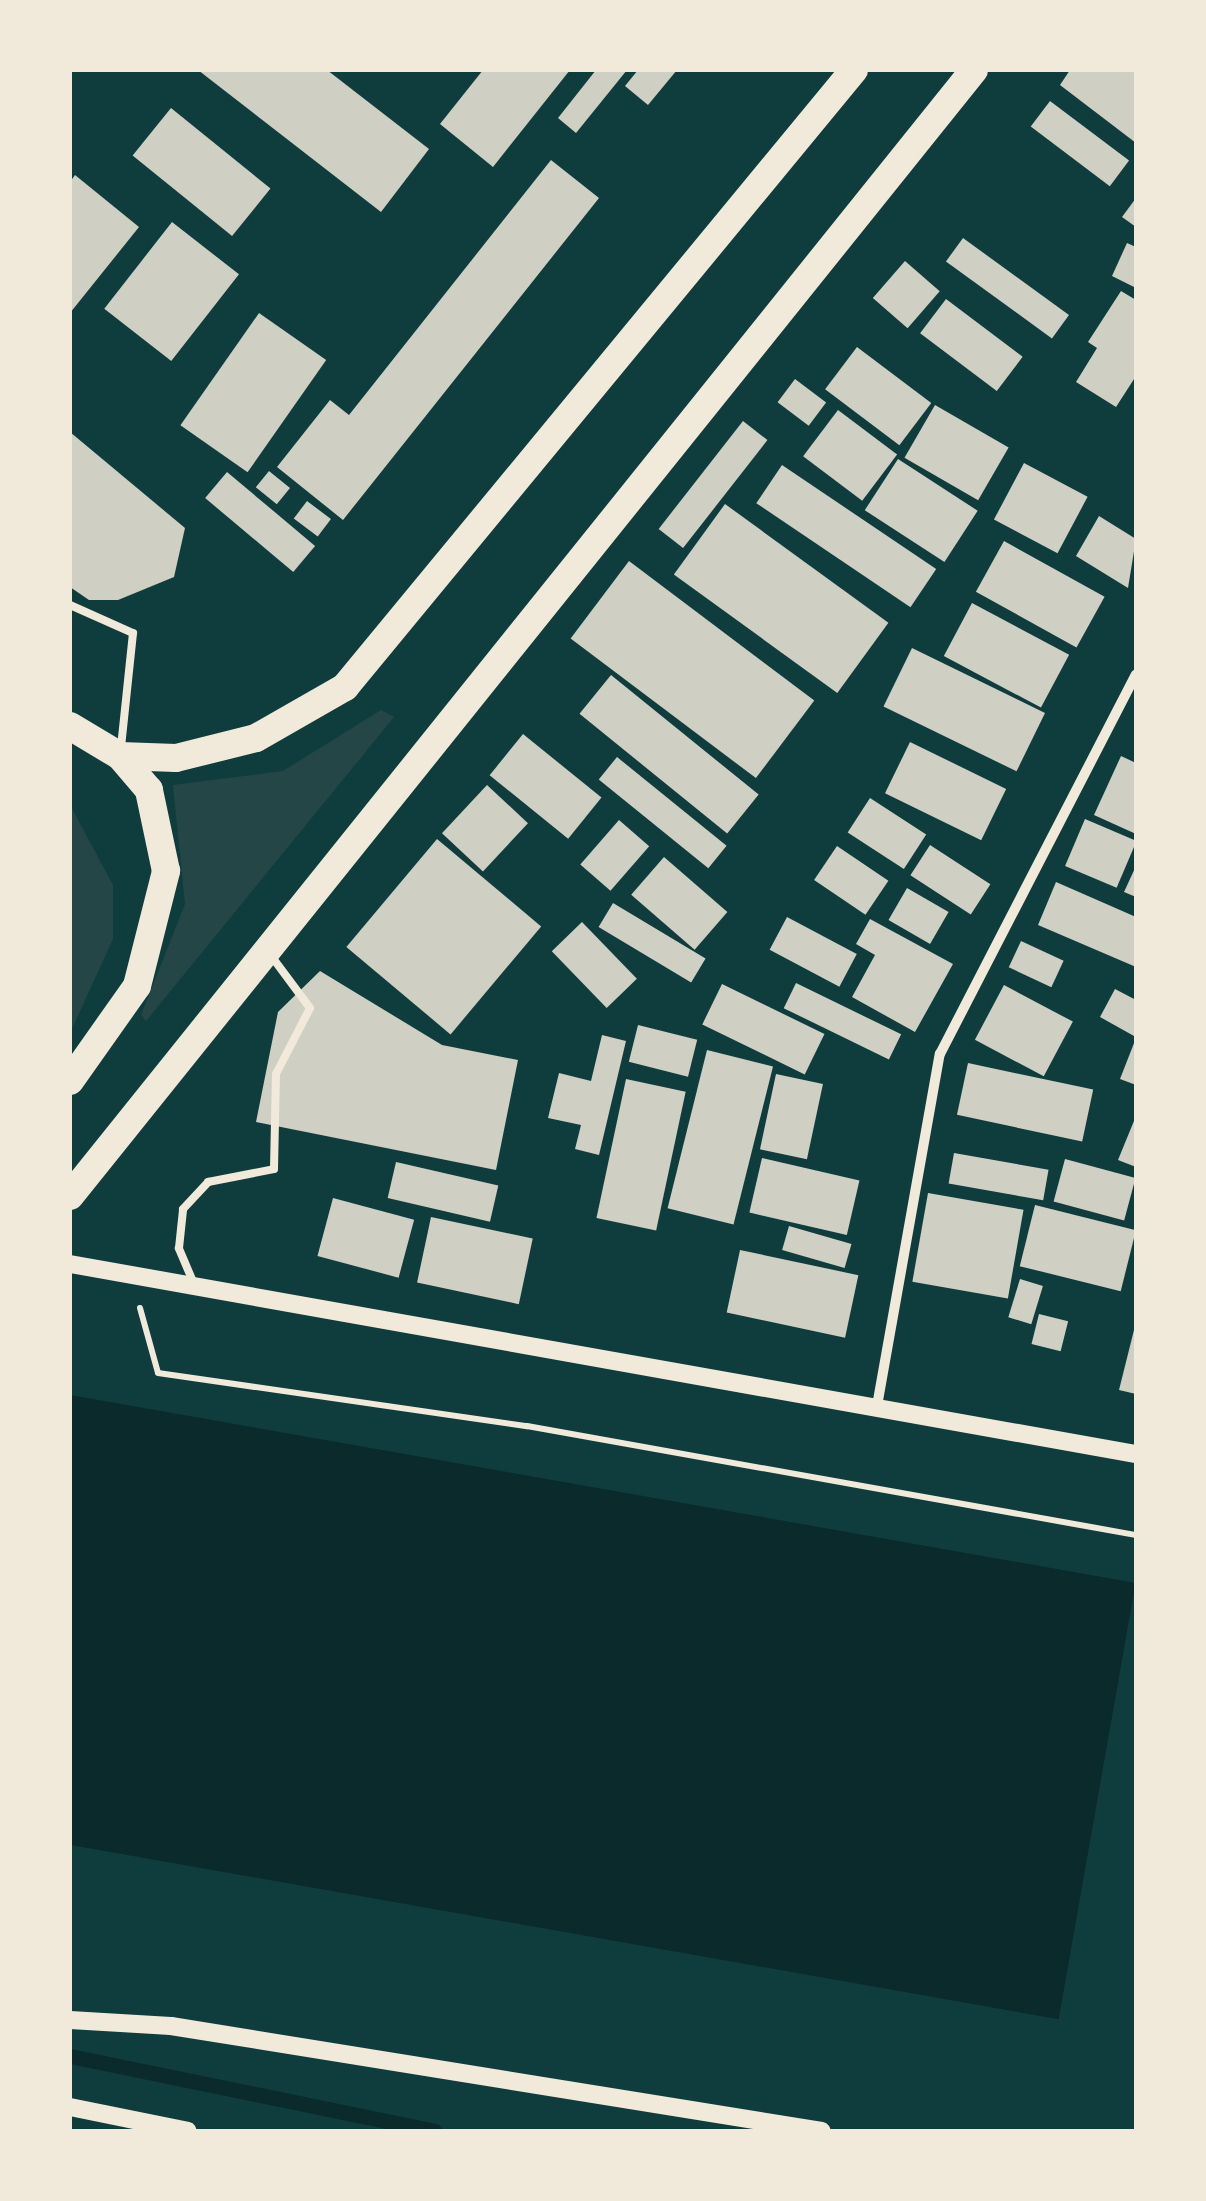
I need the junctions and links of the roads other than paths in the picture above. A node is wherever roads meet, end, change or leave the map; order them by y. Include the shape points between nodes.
1 (854, 70) edge
2 (974, 70) edge
3 (70, 605) edge
4 (1136, 675) edge
5 (70, 726) edge
6 (120, 756) junction
7 (267, 950) junction
8 (70, 1081) edge
9 (70, 1196) edge
10 (70, 1264) edge
11 (198, 1292) junction
12 (878, 1406) junction
13 (1136, 1454) edge
14 (70, 2020) edge
15 (70, 2107) edge
16 (188, 2131) edge
17 (822, 2131) edge

1 - 6 highway via 345,687 222,751
2 - 7 highway
3 - 6 lane via 121,620 133,633
4 - 12 street via 940,1054
5 - 6 highway
6 - 8 highway via 149,790 166,872 137,986
7 - 9 highway
7 - 11 lane via 310,1008 276,1074 274,1169 208,1182 183,1209 178,1248
10 - 11 street
11 - 12 street
12 - 13 street
14 - 17 street via 170,2026
15 - 16 street

